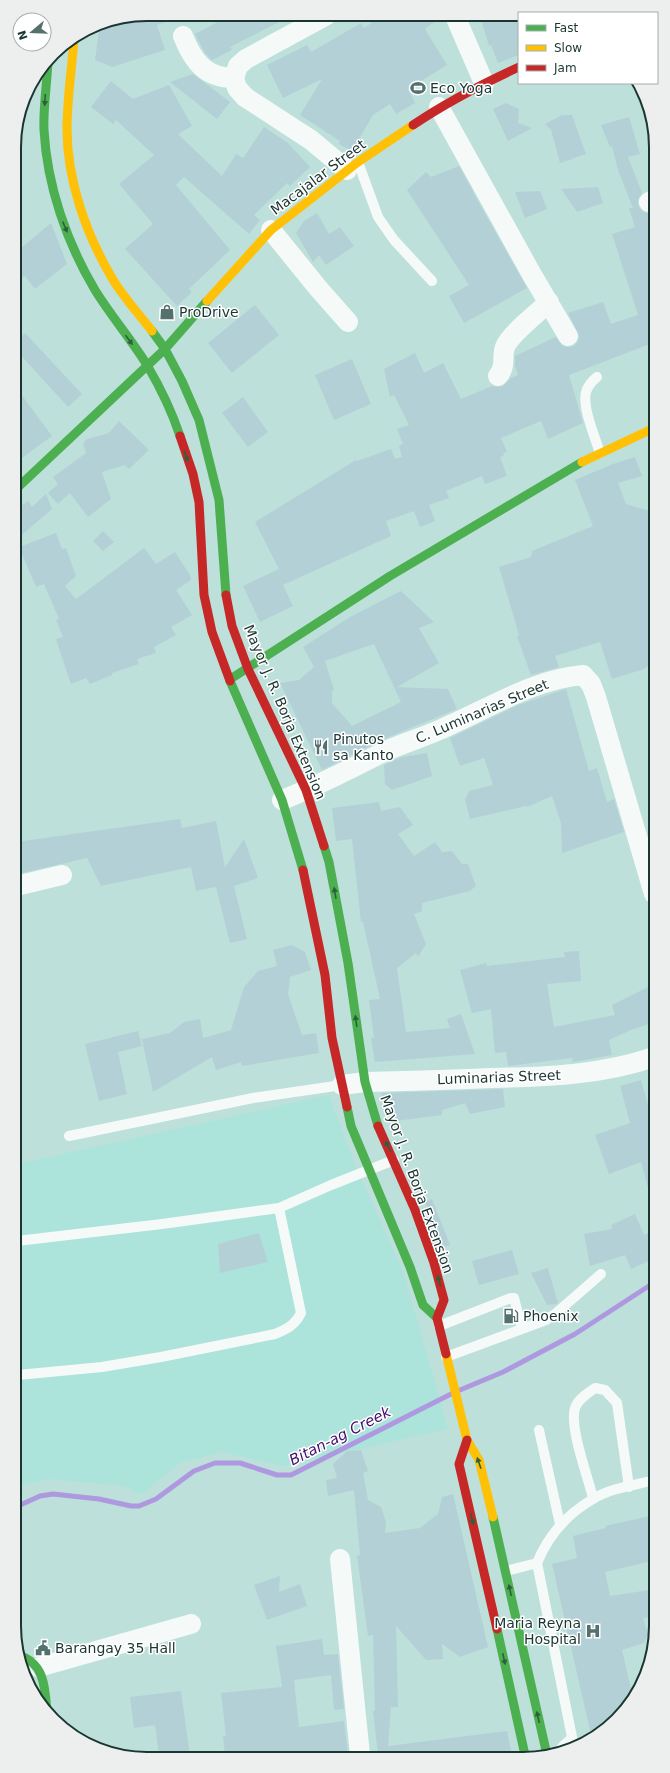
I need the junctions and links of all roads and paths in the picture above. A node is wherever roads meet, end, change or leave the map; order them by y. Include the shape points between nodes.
1 (316, 21) edge
2 (457, 21) edge
3 (184, 36) dead end
4 (74, 45) edge
5 (518, 67) edge
6 (47, 70) edge
7 (234, 78) junction
8 (484, 83) junction
9 (46, 84) junction
10 (71, 84) junction
11 (440, 107) junction
12 (55, 129) junction
13 (352, 166) junction
14 (271, 230) junction
15 (432, 281) dead end
16 (549, 302) junction
17 (348, 322) dead end
18 (568, 336) dead end
19 (165, 349) junction
20 (147, 365) junction
21 (498, 376) dead end
22 (597, 377) dead end
23 (649, 430) edge
24 (600, 453) junction
25 (21, 484) edge
26 (248, 669) junction
27 (230, 680) junction
28 (306, 790) junction
29 (282, 800) junction
30 (62, 874) dead end
31 (649, 877) edge
32 (21, 885) edge
33 (649, 1058) edge
34 (366, 1082) junction
35 (342, 1085) junction
36 (69, 1136) dead end
37 (394, 1160) junction
38 (369, 1170) junction
39 (279, 1208) junction
40 (21, 1241) edge
41 (602, 1274) dead end
42 (438, 1322) junction
43 (522, 1329) junction
44 (446, 1357) junction
45 (21, 1375) edge
46 (539, 1430) dead end
47 (467, 1440) junction
48 (649, 1481) edge
49 (629, 1486) junction
50 (593, 1498) junction
51 (560, 1524) junction
52 (340, 1559) dead end
53 (537, 1564) junction
54 (506, 1571) junction
55 (191, 1624) dead end
56 (508, 1629) junction
57 (25, 1657) edge
58 (39, 1667) junction
59 (44, 1698) edge
60 (573, 1742) edge
61 (545, 1750) edge
62 (360, 1752) edge
63 (525, 1752) edge

1 - 7 street via 246,58 238,66
2 - 8 street
3 - 7 street via 190,54 199,65 210,73 224,78
4 - 10 main road, Mayor J. R. Borja Extension
5 - 8 main road, Macajalar Street
6 - 9 main road, Mayor J. R. Borja Extension
7 - 13 street via 237,88 245,97
8 - 11 main road, Macajalar Street
9 - 10 main road
9 -> 12 main road, Mayor J. R. Borja Extension
10 - 12 main road, Mayor J. R. Borja Extension
11 - 13 main road, Macajalar Street
11 - 16 street
12 - 19 main road, Mayor J. R. Borja Extension via 72,174 82,212 98,251 113,279
12 -> 20 main road, Mayor J. R. Borja Extension via 47,163 54,196 79,260 95,290
13 - 14 main road, Macajalar Street
13 - 15 lane via 378,217 394,240
14 - 17 street
14 - 19 main road, Macajalar Street
16 - 18 street
16 - 21 street via 509,340 504,349 502,371
19 - 20 main road, Macajalar Street
19 - 26 main road, Mayor J. R. Borja Extension via 199,420 213,471 219,500 226,593 232,626
20 - 25 main road, Macajalar Street
20 -> 27 main road, Mayor J. R. Borja Extension via 174,419 193,474 199,502 204,595 212,632
22 - 24 lane via 586,392 586,406
23 - 24 main road
24 - 26 main road via 447,541
26 - 27 main road
26 - 28 main road, Mayor J. R. Borja Extension
27 - 29 main road, Mayor J. R. Borja Extension
28 - 29 street, C. Luminarias Street
28 - 31 street, C. Luminarias Street via 526,690 568,676 583,675 591,684 596,697
34 -> 28 main road, Mayor J. R. Borja Extension via 329,862
29 - 35 main road, Mayor J. R. Borja Extension via 301,862 325,975 332,1038
30 - 32 street
33 - 34 street, Luminarias Street via 626,1065 547,1077
34 - 35 street, Luminarias Street
37 -> 34 main road, Mayor J. R. Borja Extension via 377,1123
35 - 36 lane via 253,1098
35 - 38 main road, Mayor J. R. Borja Extension via 351,1126
37 - 38 lane
42 -> 37 main road, Mayor J. R. Borja Extension via 444,1300 434,1263
38 - 39 lane
38 - 42 main road, Mayor J. R. Borja Extension via 410,1267 422,1305
39 - 40 lane
39 - 45 lane via 300,1313 297,1322 287,1329 275,1334 161,1357 102,1367
41 - 43 lane via 555,1314
42 - 43 lane via 514,1298
42 - 44 main road
43 - 44 lane
44 - 47 main road
46 - 51 lane
54 -> 47 main road via 479,1460
47 -> 56 main road via 459,1464
48 - 49 lane
49 - 50 lane
49 - 50 lane via 617,1403 605,1390 594,1388 583,1396 575,1407 574,1426
50 - 51 lane
51 - 53 lane via 549,1538
52 - 62 street
53 - 54 lane
53 - 60 lane
56 -> 54 main road
55 - 58 street
61 -> 56 main road
56 -> 63 main road
57 - 58 main road
58 - 59 main road

